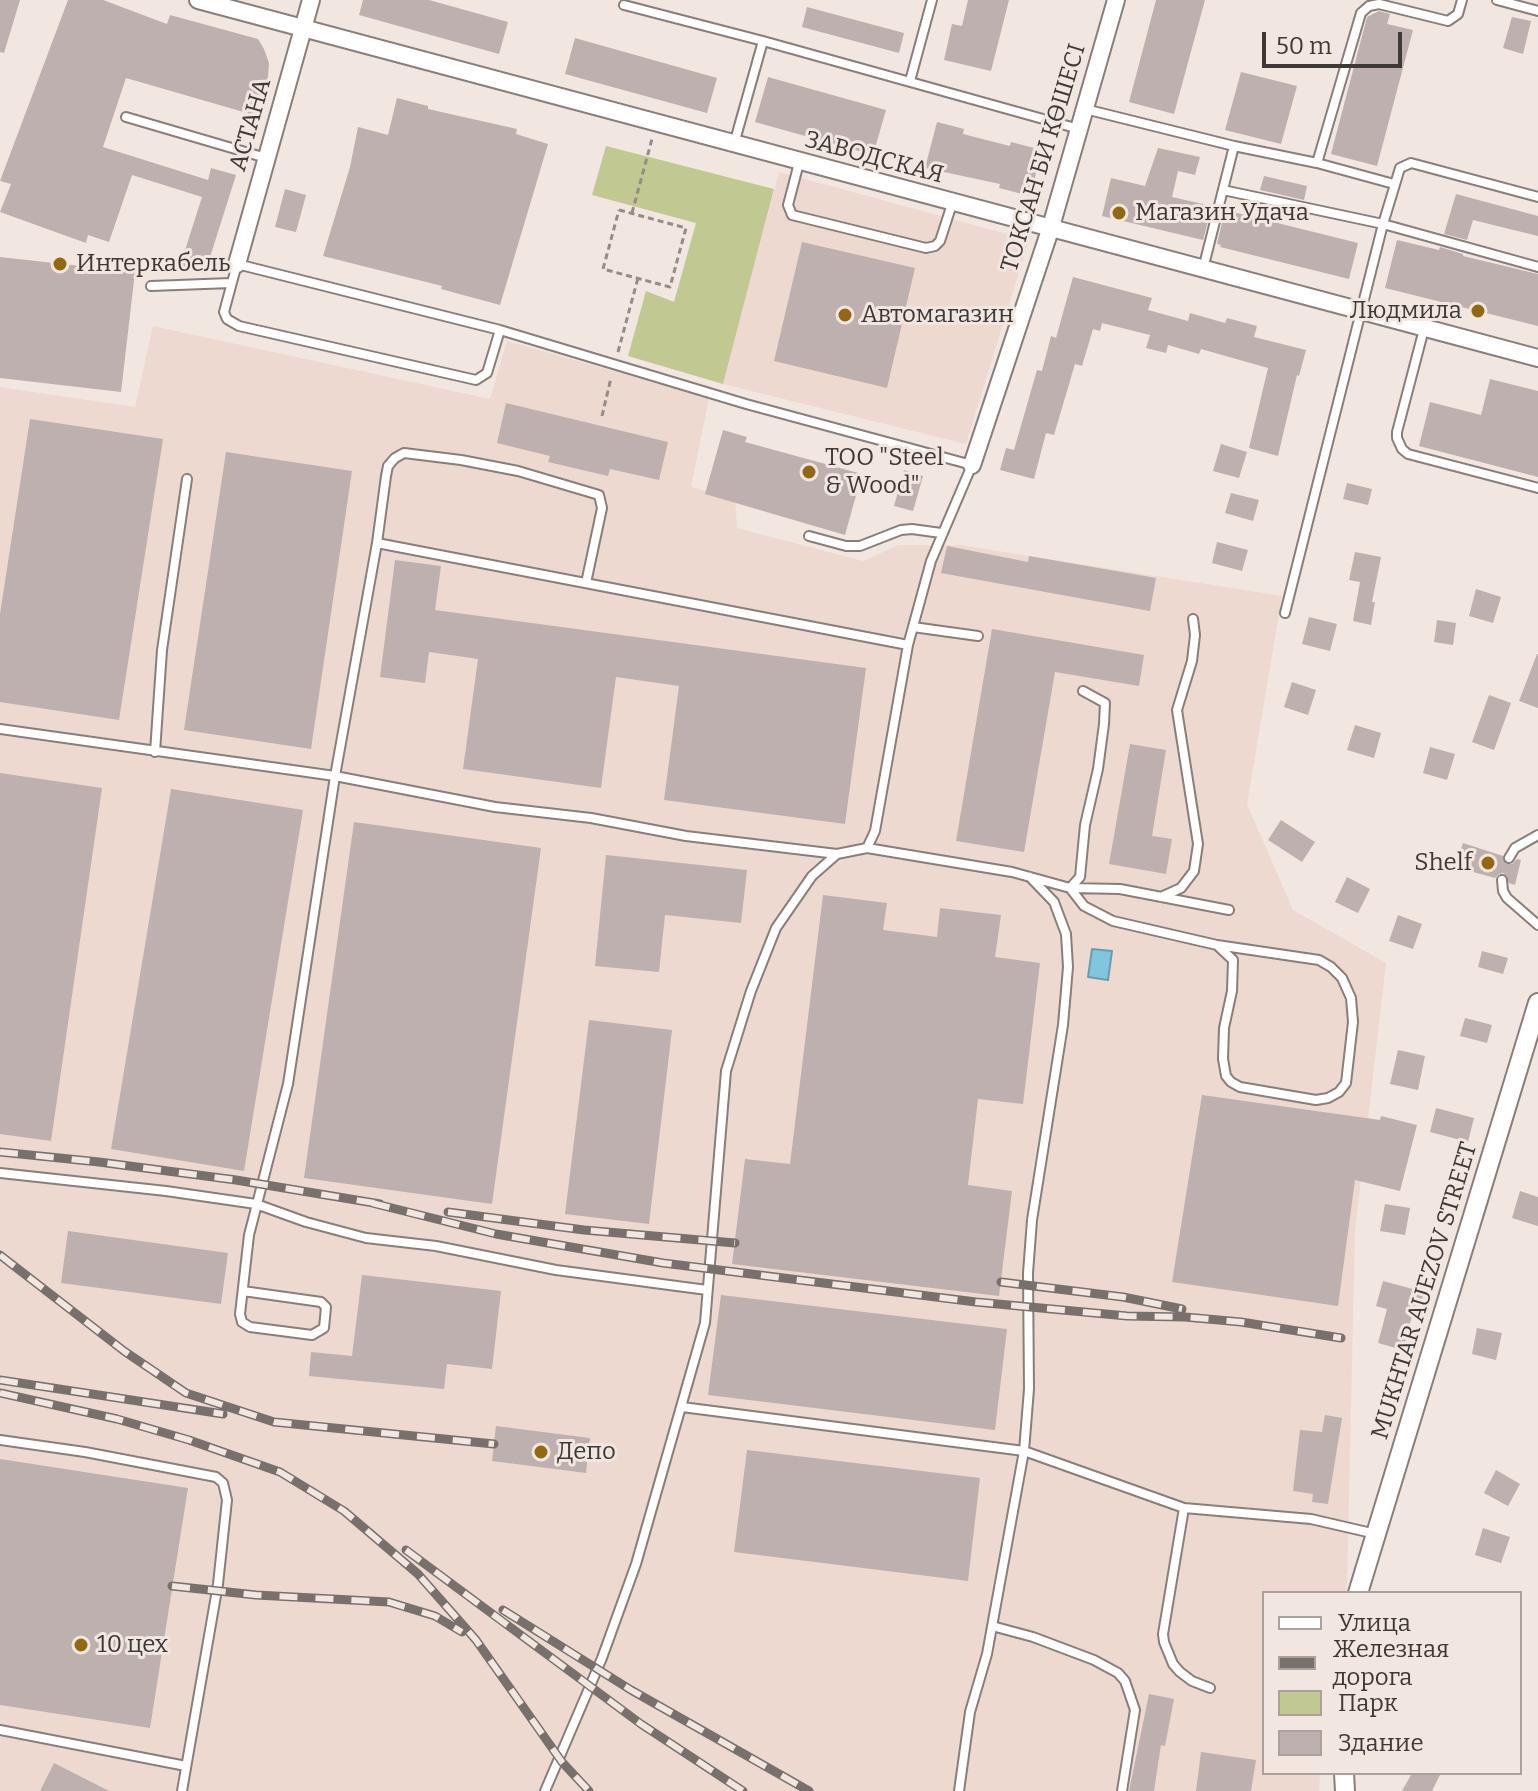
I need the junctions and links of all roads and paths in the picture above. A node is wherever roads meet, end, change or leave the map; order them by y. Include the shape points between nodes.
1 (199, 0) edge
2 (311, 0) edge
3 (932, 0) edge
4 (1116, 0) edge
5 (1462, 0) edge
6 (1497, 0) edge
7 (624, 5) dead end
8 (1538, 11) edge
9 (303, 30) junction
10 (763, 41) junction
11 (910, 81) junction
12 (1085, 109) junction
13 (126, 117) dead end
14 (656, 124) junction
15 (1079, 129) junction
16 (734, 145) junction
17 (1234, 146) junction
18 (266, 158) junction
19 (799, 163) junction
20 (1317, 163) junction
21 (1394, 184) junction
22 (1223, 190) junction
23 (1538, 197) edge
24 (952, 204) junction
25 (632, 213) junction
26 (1383, 224) junction
27 (1050, 230) junction
28 (237, 264) junction
29 (1538, 267) edge
30 (1202, 270) junction
31 (638, 278) junction
32 (231, 283) junction
33 (151, 286) dead end
34 (1361, 311) junction
35 (1424, 329) junction
36 (500, 330) junction
37 (1538, 358) edge
38 (615, 363) junction
39 (602, 416) dead end
40 (972, 465) junction
41 (187, 479) dead end
42 (1538, 488) edge
43 (941, 533) junction
44 (809, 536) dead end
45 (377, 543) junction
46 (586, 583) junction
47 (1285, 613) dead end
48 (1193, 619) dead end
49 (913, 627) junction
50 (978, 636) dead end
51 (908, 645) junction
52 (1083, 691) dead end
53 (0, 729) edge
54 (155, 752) junction
55 (335, 776) junction
56 (1538, 835) edge
57 (867, 848) junction
58 (837, 854) junction
59 (1509, 858) dead end
60 (1030, 877) junction
61 (1502, 880) dead end
62 (1070, 888) junction
63 (1161, 897) junction
64 (1229, 910) dead end
65 (1538, 925) edge
66 (1217, 945) junction
67 (1538, 1003) edge
68 (0, 1173) edge
69 (256, 1204) junction
70 (707, 1290) junction
71 (243, 1291) junction
72 (682, 1407) junction
73 (0, 1440) edge
74 (1024, 1451) junction
75 (1184, 1508) junction
76 (1376, 1534) junction
77 (1359, 1591) edge
78 (992, 1626) junction
79 (1210, 1688) dead end
80 (0, 1730) edge
81 (186, 1766) junction
82 (182, 1791) edge
83 (545, 1791) edge
84 (959, 1791) edge
85 (1122, 1791) edge

1 - 9 street, ЗАВОДСКАЯ
2 - 9 street, АСТАНА
3 - 11 lane
4 - 12 street, ТОКСАН БИ КӨШЕСІ
5 - 20 lane via 1458,14 1448,21 1379,4 1361,13
6 - 8 lane
7 - 10 lane
9 - 14 street, ЗАВОДСКАЯ
9 - 18 street, АСТАНА
10 - 11 lane
10 - 16 lane
11 - 15 lane
12 - 15 street, ТОКСАН БИ КӨШЕСІ
12 - 17 lane
13 - 18 lane
14 - 16 street, ЗАВОДСКАЯ
14 - 25 path
15 - 27 street, ТОКСАН БИ КӨШЕСІ
16 - 19 street, ЗАВОДСКАЯ
17 - 20 lane
17 - 22 lane
18 - 28 street, АСТАНА
19 - 24 street, ЗАВОДСКАЯ
19 - 24 lane via 788,205 792,215 926,248 940,241
20 - 21 lane
21 - 23 lane via 1400,168 1411,163
21 - 26 lane
22 - 26 lane
22 - 30 lane
24 - 27 street, ЗАВОДСКАЯ
25 - 31 path via 619,210 603,269
25 - 31 path via 686,228 670,287
26 - 29 lane
26 - 34 lane
27 - 30 street, ЗАВОДСКАЯ
27 - 40 street, ТОКСАН БИ КӨШЕСІ
28 - 32 lane
28 - 36 lane
30 - 34 street, ЗАВОДСКАЯ
31 - 38 path
32 - 33 lane
32 - 36 lane via 224,312 232,324 469,379 487,373
34 - 35 street, ЗАВОДСКАЯ
34 - 47 lane
35 - 37 street, ЗАВОДСКАЯ
35 - 42 lane via 1397,432 1402,449
36 - 38 lane
38 - 39 path
38 - 40 lane
40 - 43 lane
41 - 54 lane via 162,650
43 - 44 lane via 901,530 860,546
43 - 49 lane
45 - 46 lane
45 - 46 lane via 388,466 395,458 414,452 461,460 599,495 602,508
45 - 55 lane
46 - 51 lane
48 - 63 lane via 1192,661 1177,710 1198,844 1194,871 1181,888
49 - 50 lane
49 - 51 lane
51 - 57 lane via 875,831
52 - 62 lane via 1105,703 1104,724 1080,877
53 - 54 lane
54 - 55 lane
55 - 58 lane via 495,807
55 - 69 lane via 288,1084
56 - 59 lane via 1515,848
57 - 58 lane
57 - 60 lane
58 - 70 lane via 812,876 776,928 726,1071
60 - 62 lane
60 - 74 lane via 1054,902 1066,934 1068,967 1032,1220
61 - 65 lane via 1507,898
62 - 63 lane
62 - 66 lane via 1084,906 1113,921
63 - 64 lane
66 - 66 lane via 1233,960 1224,1028 1226,1076 1240,1087 1316,1100 1339,1092 1346,1083 1353,1022 1342,978 1319,960
67 - 76 street, MUKHTAR AUEZOV STREET
68 - 69 lane
69 - 70 lane via 366,1238
69 - 71 lane
70 - 72 lane via 705,1323
71 - 71 lane via 240,1318 246,1325 312,1335 324,1328 326,1307 321,1302
72 - 74 lane
72 - 83 lane via 636,1564
73 - 81 lane via 114,1457 216,1477 223,1483 227,1500 218,1584
74 - 75 lane
74 - 78 lane
75 - 76 lane via 1311,1519
75 - 79 lane via 1164,1642 1180,1672
76 - 77 street, MUKHTAR AUEZOV STREET
78 - 84 lane via 970,1712
78 - 85 lane via 1094,1660 1125,1681 1135,1710
80 - 81 lane
81 - 82 lane

